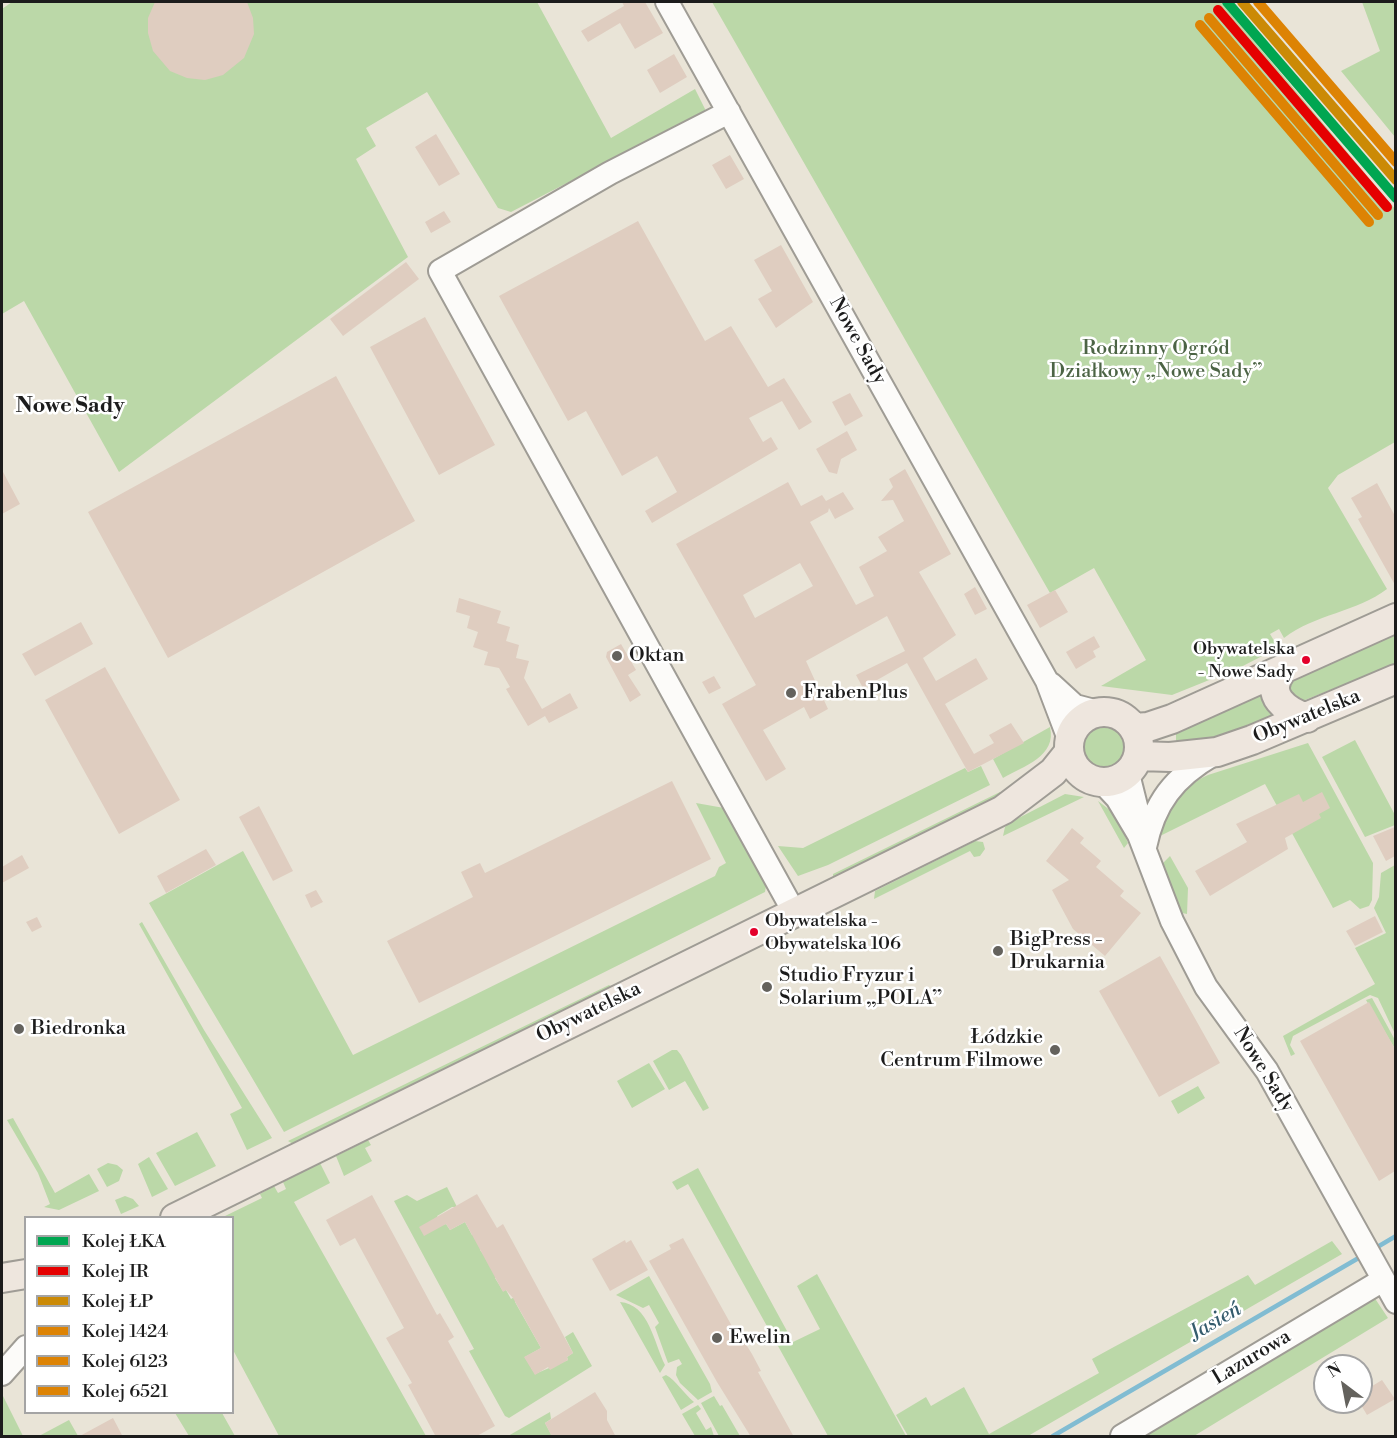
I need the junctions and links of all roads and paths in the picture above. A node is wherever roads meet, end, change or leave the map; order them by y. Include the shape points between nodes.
1 (667, 2) edge
2 (729, 112) junction
3 (1395, 618) edge
4 (1281, 672) junction
5 (1395, 678) edge
6 (1047, 681) junction
7 (1098, 712) junction
8 (1307, 718) junction
9 (1069, 746) junction
10 (1217, 752) junction
11 (1117, 764) junction
12 (1003, 810) junction
13 (1142, 841) junction
14 (794, 912) junction
15 (179, 1216) edge
16 (24, 1274) edge
17 (1380, 1275) junction
18 (2, 1278) edge
19 (1395, 1302) edge
20 (24, 1349) edge
21 (2, 1374) edge
22 (1122, 1437) edge

1 - 2 street, Nowe Sady
2 - 6 street, Nowe Sady
2 - 14 street via 610,173 440,271
3 - 4 main road, Obywatelska
4 - 8 main road via 1275,685 1279,701
4 - 11 main road, Obywatelska via 1148,727
5 - 8 main road, Obywatelska
6 - 7 street, Nowe Sady via 1075,706
6 - 9 street, Nowe Sady
7 - 9 main road, Obywatelska via 1080,722
7 - 11 main road via 1118,715
8 - 10 main road, Obywatelska
9 - 11 main road via 1077,770
9 - 12 main road, Obywatelska via 1053,772
10 - 11 main road, Obywatelska
10 - 13 street, Obywatelska via 1171,788 1154,812
11 - 12 main road, Obywatelska
11 - 13 street, Nowe Sady via 1118,798
12 - 14 main road, Obywatelska
13 - 17 street, Nowe Sady via 1172,921 1206,987 1267,1071
14 - 15 main road, Obywatelska
16 - 18 main road
17 - 19 street, Nowe Sady
17 - 22 street, Lazurowa
20 - 21 street

